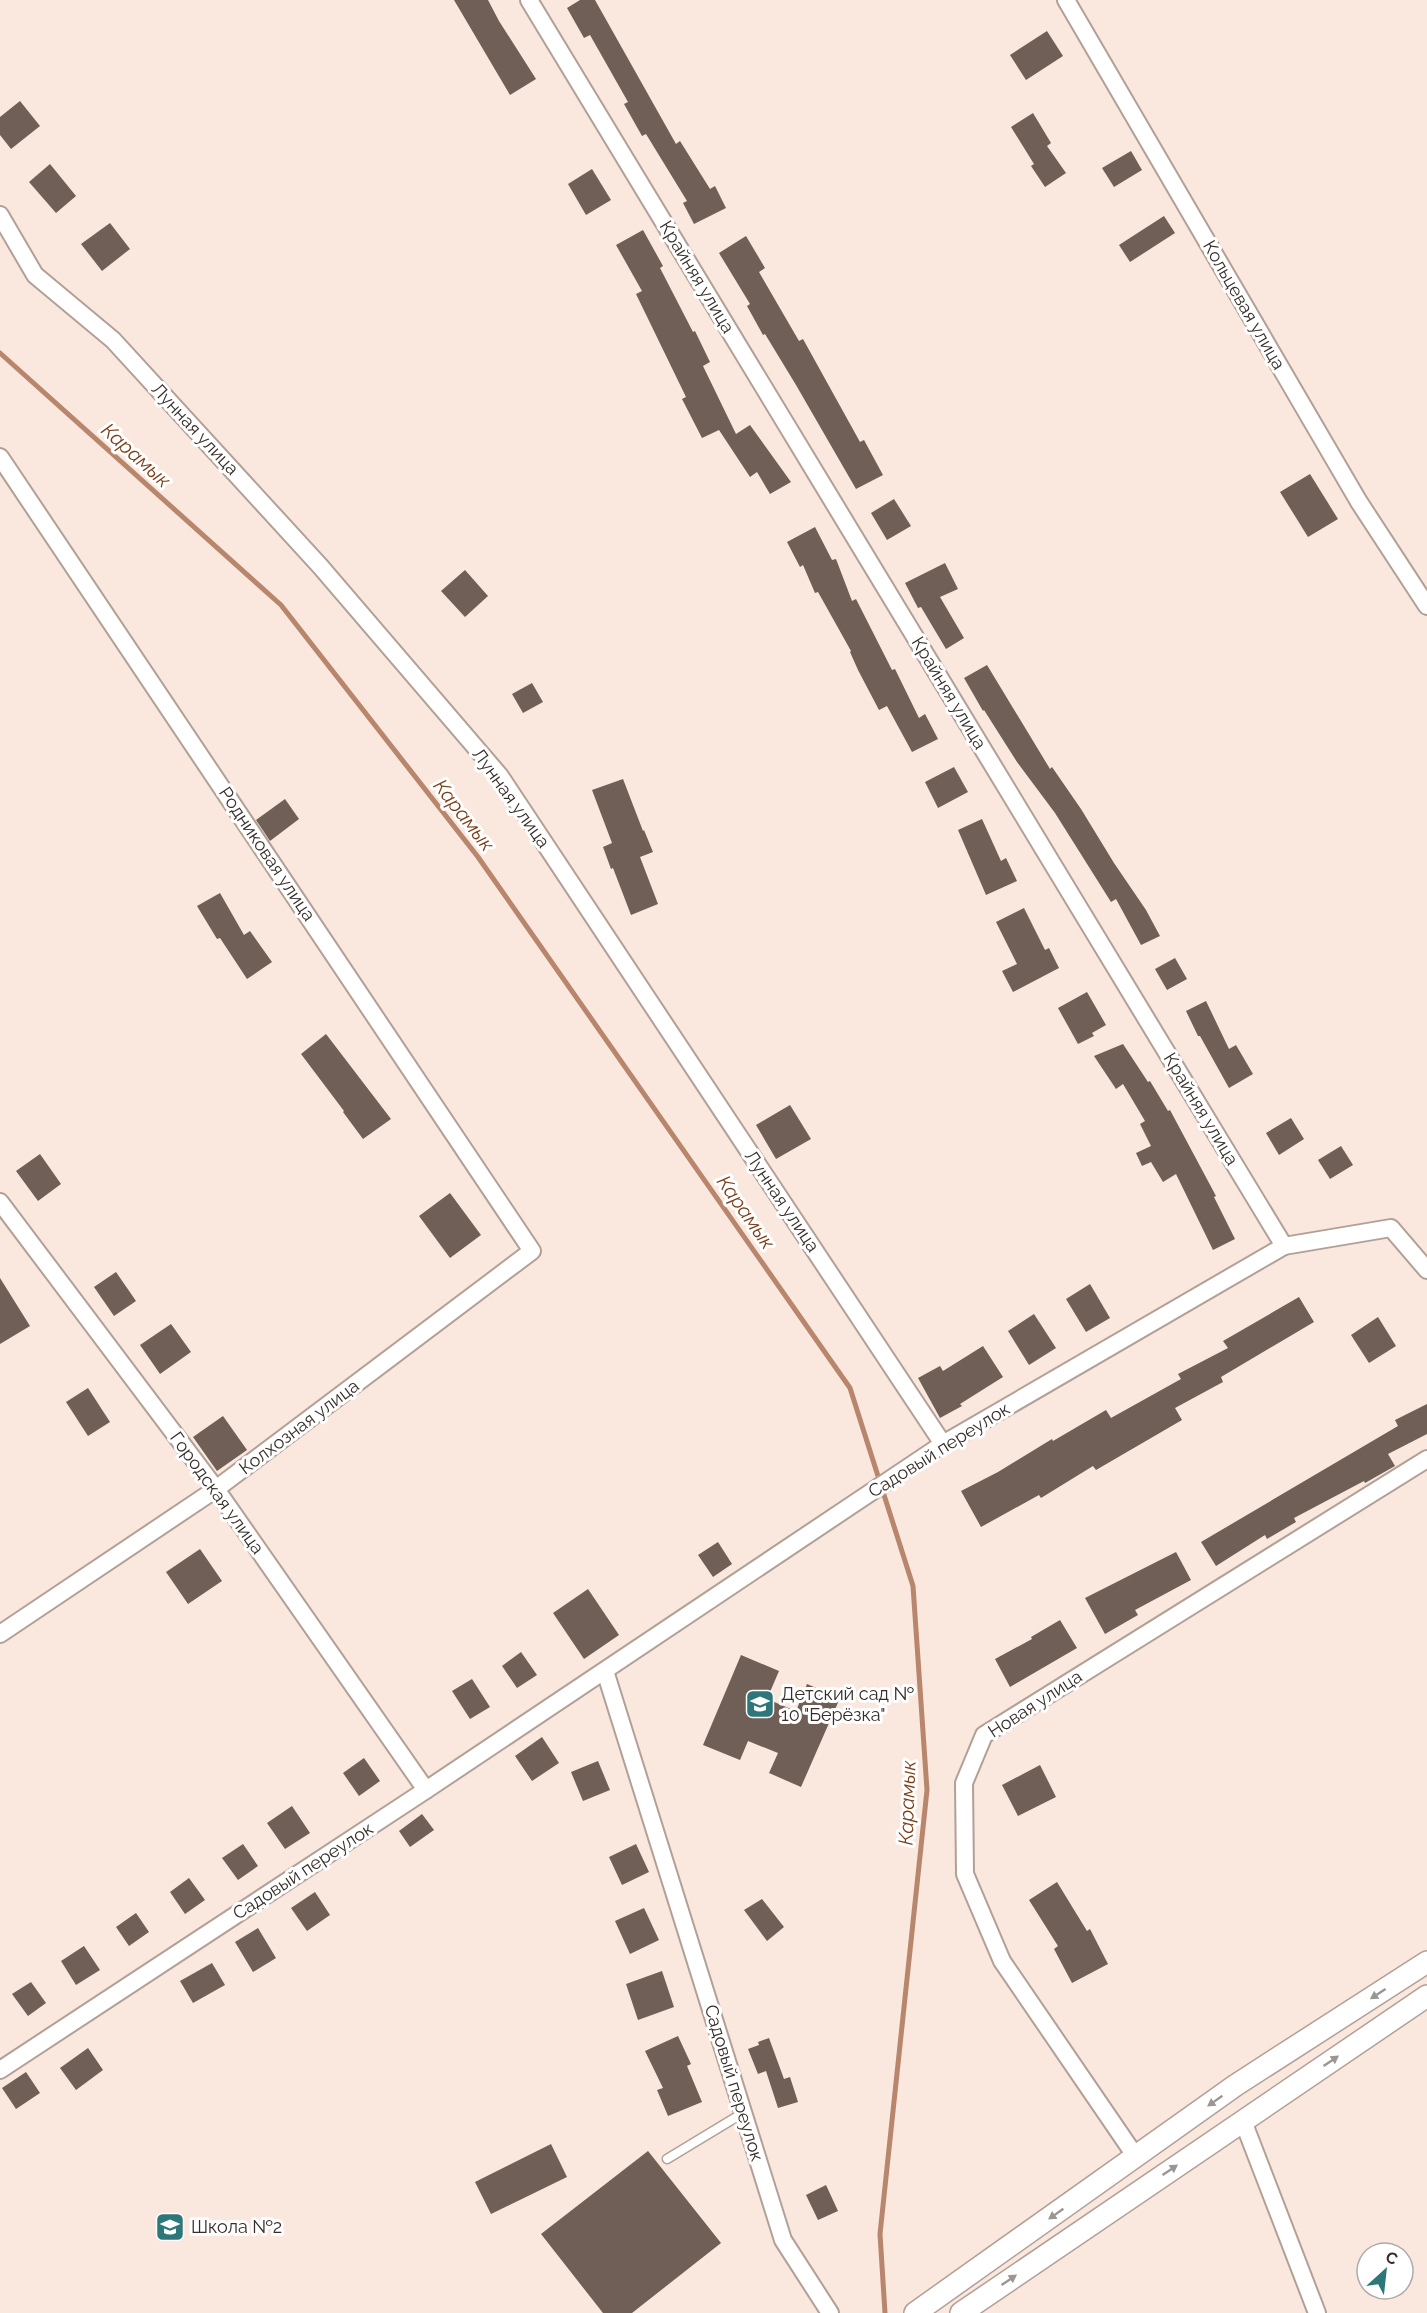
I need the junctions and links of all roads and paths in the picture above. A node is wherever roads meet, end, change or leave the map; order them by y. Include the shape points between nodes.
1 (529, 0) edge
2 (1066, 0) edge
3 (0, 215) edge
4 (0, 457) edge
5 (1427, 606) edge
6 (0, 1202) edge
7 (1284, 1246) junction
8 (532, 1251) joint
9 (1427, 1270) edge
10 (943, 1444) junction
11 (1427, 1459) edge
12 (216, 1489) junction
13 (0, 1634) edge
14 (605, 1671) junction
15 (426, 1790) junction
16 (1427, 1962) edge
17 (1427, 1996) edge
18 (0, 2070) edge
19 (743, 2113) junction
20 (1243, 2121) junction
21 (1136, 2157) junction
22 (667, 2159) dead end
23 (981, 2307) edge
24 (830, 2313) edge
25 (915, 2313) edge
26 (961, 2313) edge
27 (1317, 2313) edge

1 - 7 street, Крайняя улица
2 - 5 street, Кольцевая улица via 1359,502
3 - 10 street, Лунная улица via 35,275 121,349 320,566 500,776
4 - 8 street, Родниковая улица
6 - 12 street, Городская улица
7 - 9 street via 1391,1228
7 - 10 street, Садовый переулок
8 - 12 street, Колхозная улица
10 - 14 street, Садовый переулок
11 - 21 street, Новая улица via 984,1735 964,1783 965,1874 1002,1961
12 - 13 street, Колхозная улица
12 - 15 street, Городская улица
14 - 15 street, Садовый переулок
14 - 19 street, Садовый переулок
15 - 18 street, Садовый переулок
16 -> 21 street via 1236,2085
20 -> 17 street
19 - 22 lane
19 - 24 street, Садовый переулок via 783,2240
23 -> 20 street
20 - 27 street
21 -> 25 street
23 - 26 street

